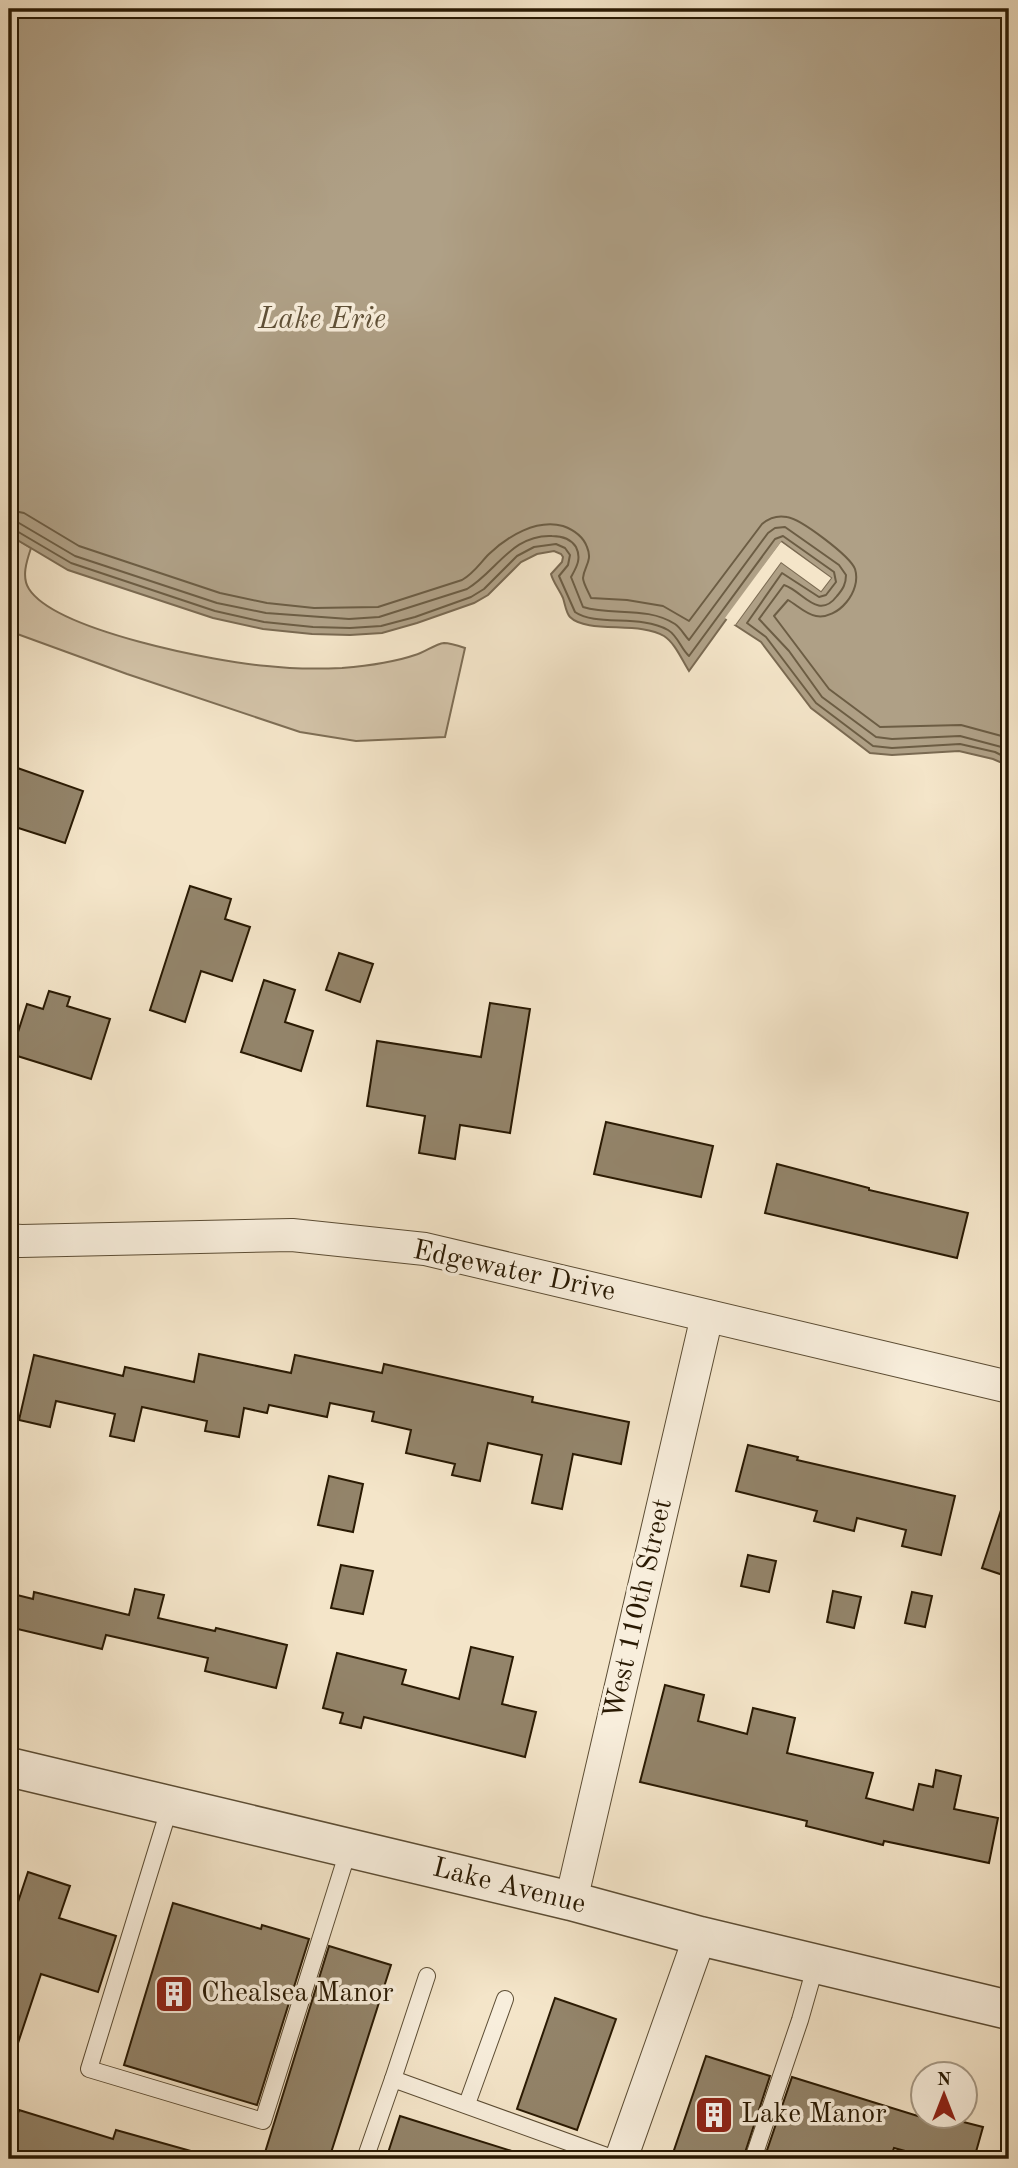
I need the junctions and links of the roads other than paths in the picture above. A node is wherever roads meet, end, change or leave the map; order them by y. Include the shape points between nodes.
1 (9, 1240) edge
2 (707, 1316) junction
3 (1009, 1387) edge
4 (9, 1767) edge
5 (170, 1806) junction
6 (349, 1848) junction
7 (571, 1901) junction
8 (700, 1936) junction
9 (816, 1964) junction
10 (427, 1976) dead end
11 (505, 1998) dead end
12 (1009, 2010) edge
13 (393, 2079) junction
14 (467, 2104) junction
15 (365, 2159) edge
16 (615, 2159) edge
17 (621, 2159) edge
18 (753, 2159) edge

1 - 2 street, Edgewater Drive via 292,1235 359,1242 425,1250
2 - 3 street, Edgewater Drive
2 - 7 street, West 110th Street
4 - 5 street, Lake Avenue
5 - 6 street, Lake Avenue
5 - 6 lane via 89,2069 263,2121
6 - 7 street, Lake Avenue
7 - 8 street, Lake Avenue
8 - 9 street, Lake Avenue
8 - 17 street
9 - 12 street, Lake Avenue
9 - 18 lane
10 - 13 lane
11 - 14 lane
13 - 14 lane
13 - 15 lane
14 - 16 lane

